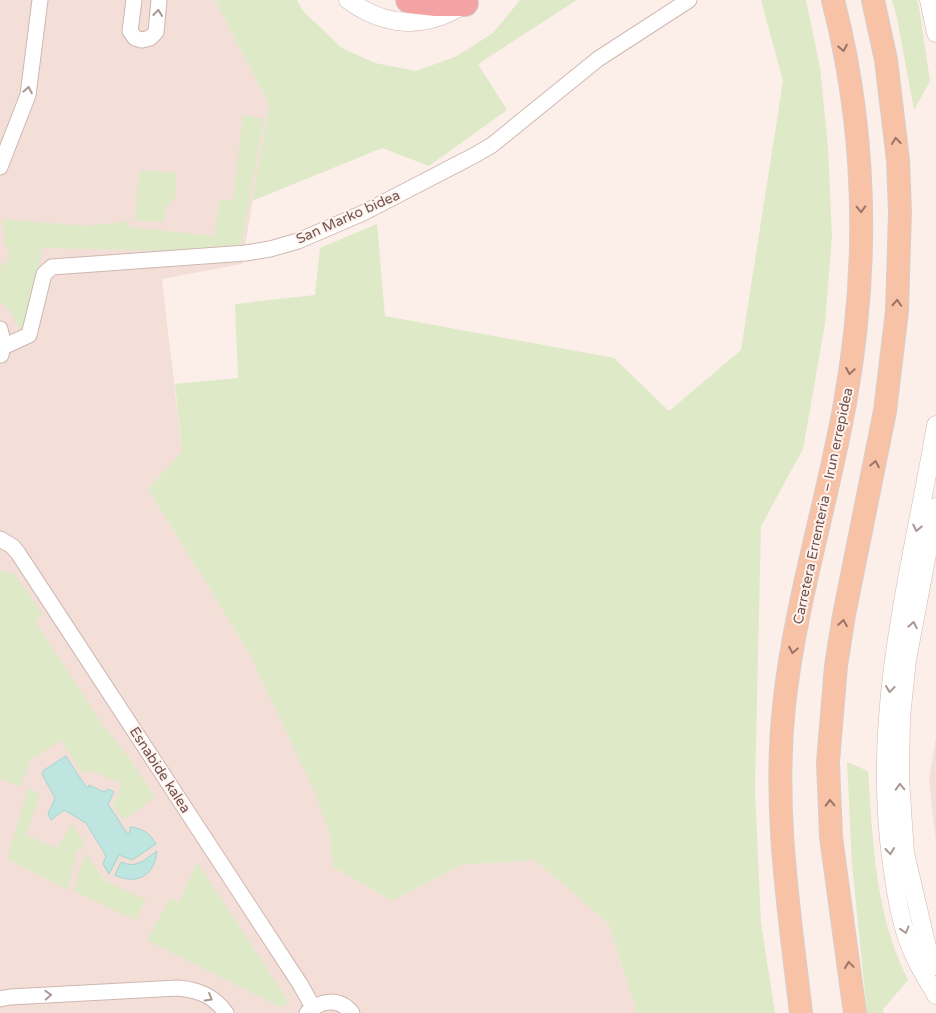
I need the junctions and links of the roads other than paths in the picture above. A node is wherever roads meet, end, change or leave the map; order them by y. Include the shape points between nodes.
1 (40, 0) edge
2 (134, 0) edge
3 (159, 0) edge
4 (348, 0) edge
5 (409, 0) edge
6 (688, 0) edge
7 (833, 0) edge
8 (873, 0) edge
9 (929, 0) edge
10 (467, 2) edge
11 (936, 33) edge
12 (6, 135) edge
13 (0, 167) edge
14 (0, 329) edge
15 (2, 352) edge
16 (936, 425) edge
17 (936, 507) edge
18 (0, 539) edge
19 (936, 966) edge
20 (936, 995) edge
21 (0, 999) edge
22 (310, 1010) edge
23 (226, 1013) edge
24 (352, 1013) edge
25 (801, 1013) edge
26 (855, 1013) edge

12 -> 1 street via 28,95
2 -> 3 street via 130,31 134,38 142,40 156,32
4 - 10 street via 376,17 409,22 438,17
5 - 10 highway
6 - 15 street, San Marko bidea via 598,59 492,145 363,213 298,241 246,253 52,267 44,274 28,335
7 -> 25 main road, Carretera Errenteria – Irun errepidea via 856,123 862,212 861,258 846,394 784,705 781,847
26 -> 8 main road via 831,837 828,762 836,666 885,411 897,311 898,160 886,60
9 - 11 street
12 - 13 street
14 - 15 street
16 -> 20 street via 893,655 886,717 884,780 890,855 899,905 913,954
19 -> 17 street via 927,948 905,853 900,780 901,717 907,660
18 - 22 street, Esnabide kalea via 18,553 300,984
21 -> 23 street via 178,988 209,996
22 - 24 street via 322,1002 333,1002

